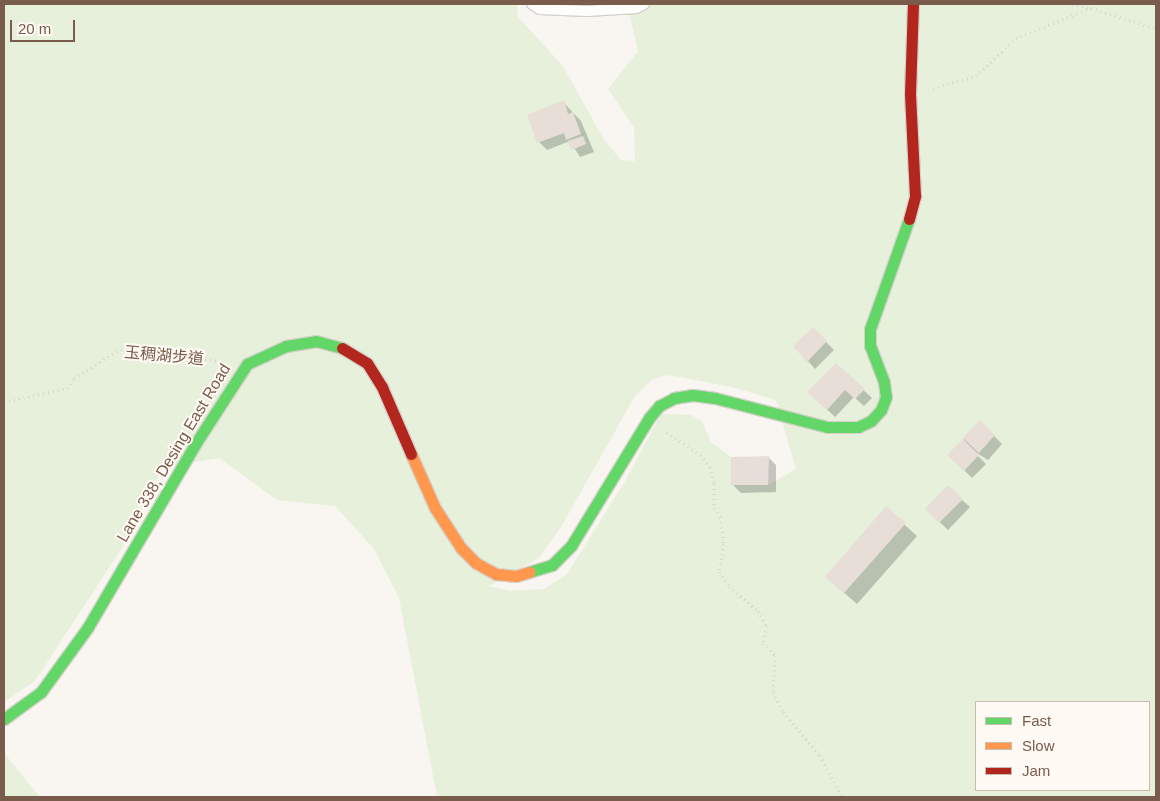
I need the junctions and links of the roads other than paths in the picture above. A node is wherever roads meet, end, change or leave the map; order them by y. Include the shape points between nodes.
1 (532, 4) edge
2 (644, 4) edge
3 (912, 4) edge
4 (4, 719) edge

1 - 2 lane via 540,9 587,11 636,8
3 - 4 street, Lane 338, Desing East Road via 910,94 916,176 905,237 870,329 870,346 884,382 886,397 881,410 871,421 858,427 827,427 693,395 674,398 659,406 649,418 571,546 552,565 516,576 496,574 476,563 461,548 435,508 382,387 367,363 339,346 316,342 286,346 247,364 194,446 88,627 42,692

